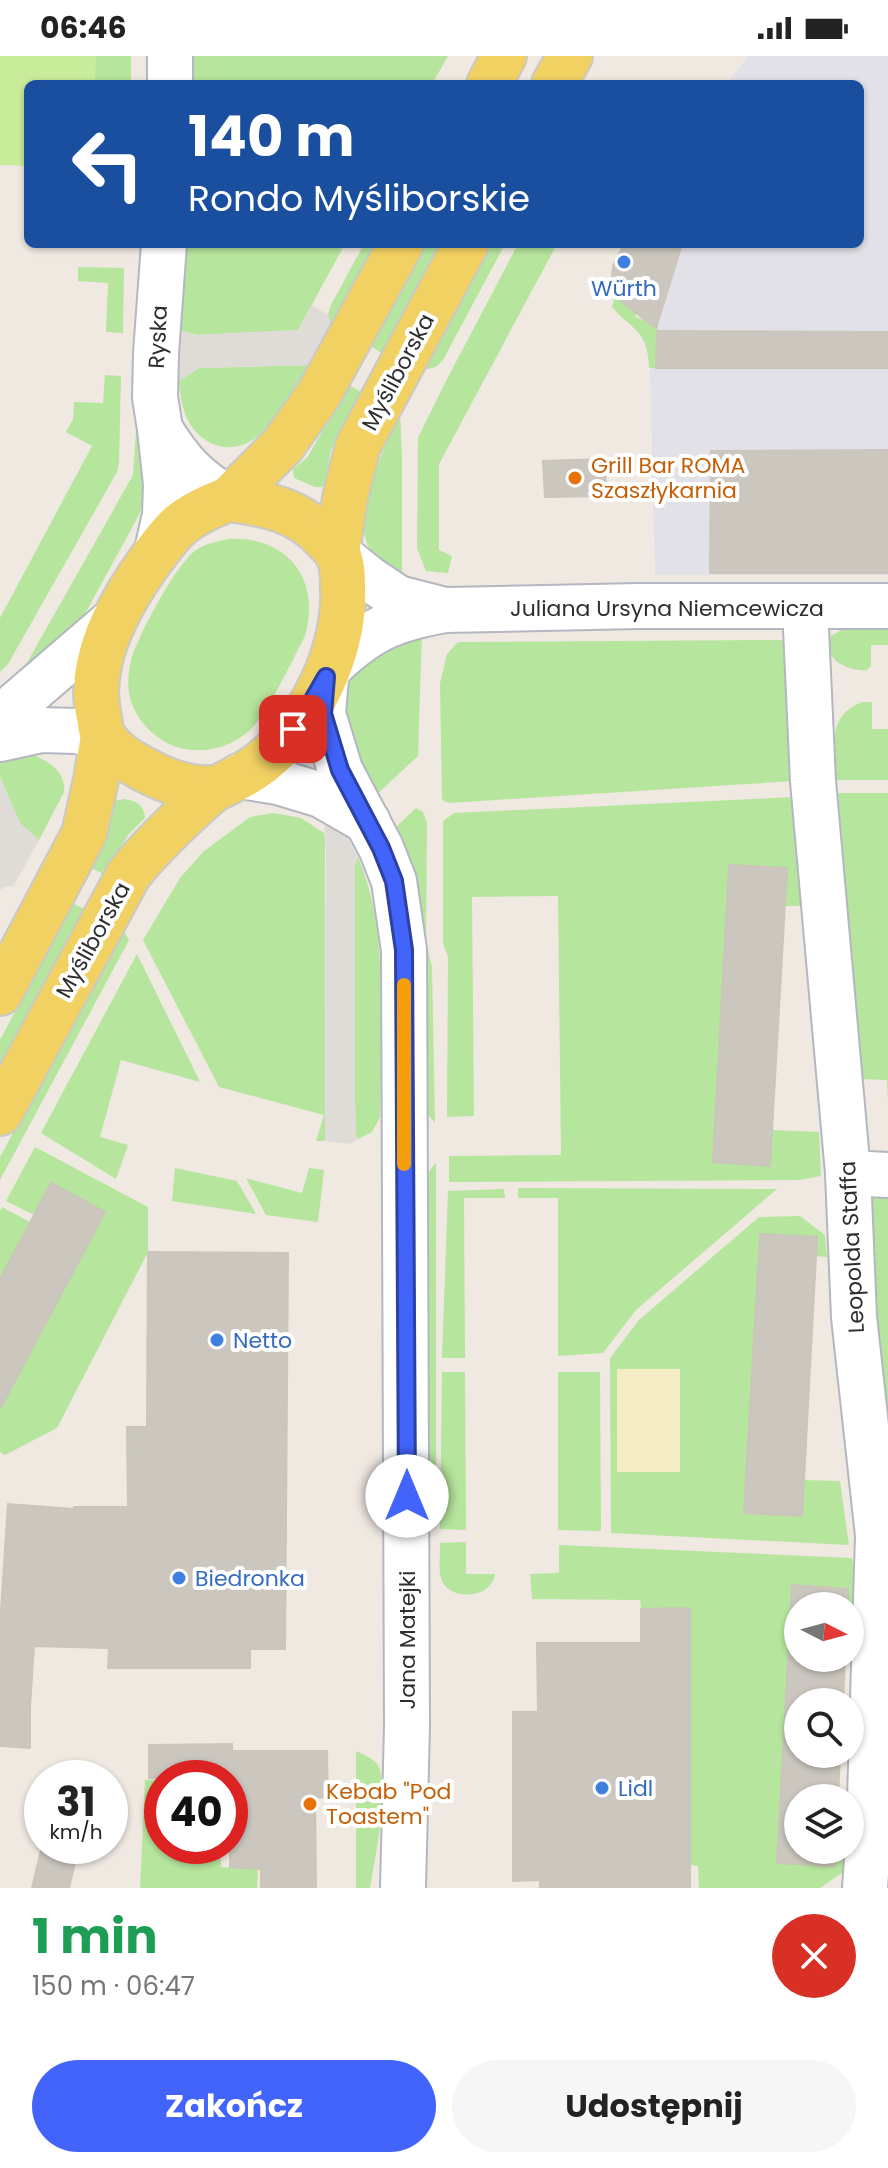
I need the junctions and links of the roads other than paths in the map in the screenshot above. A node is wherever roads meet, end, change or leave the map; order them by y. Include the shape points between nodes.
1 (170, 56) edge
2 (504, 56) edge
3 (570, 56) edge
4 (170, 80) edge
5 (491, 80) edge
6 (556, 80) edge
7 (164, 248) edge
8 (399, 248) edge
9 (464, 248) edge
10 (160, 429) junction
11 (229, 499) junction
12 (157, 551) junction
13 (337, 553) junction
14 (888, 606) edge
15 (805, 607) junction
16 (445, 610) junction
17 (114, 620) junction
18 (327, 673) junction
19 (0, 718) edge
20 (103, 736) junction
21 (0, 739) edge
22 (228, 782) junction
23 (368, 822) junction
24 (0, 993) edge
25 (0, 1113) edge
26 (868, 1174) edge
27 (883, 1535) edge
28 (403, 1888) edge
29 (865, 1888) edge

1 - 4 street
2 - 5 main road
3 - 6 main road
7 - 10 street, Ryska via 155,397
8 - 11 main road via 319,394 283,445
9 - 13 main road, Myśliborska via 358,446
10 - 11 street, Ryska via 189,471
10 - 12 street, Ryska via 166,484
11 - 12 main road via 202,509
11 - 13 main road via 292,513
12 - 17 main road
13 - 16 street, Juliana Ursyna Niemcewicza via 398,598
13 - 18 main road via 344,611
14 - 15 street, Juliana Ursyna Niemcewicza
15 - 16 street, Juliana Ursyna Niemcewicza
15 - 26 street, Leopolda Staffa via 813,781
16 - 18 street, Juliana Ursyna Niemcewicza via 379,628
17 - 19 street
17 - 20 main road via 96,688
18 - 22 main road via 281,745 254,770
18 - 23 street, Jana Matejki via 323,714 340,770
20 - 21 street via 41,730
20 - 22 main road via 123,757 172,782
20 - 24 main road via 84,834
22 - 23 street via 278,782 321,795
22 - 25 main road, Myśliborska via 174,824 129,874
23 - 28 street, Jana Matejki via 394,881 404,950
26 - 27 street, Leopolda Staffa via 854,1317
27 - 29 street, Leopolda Staffa

